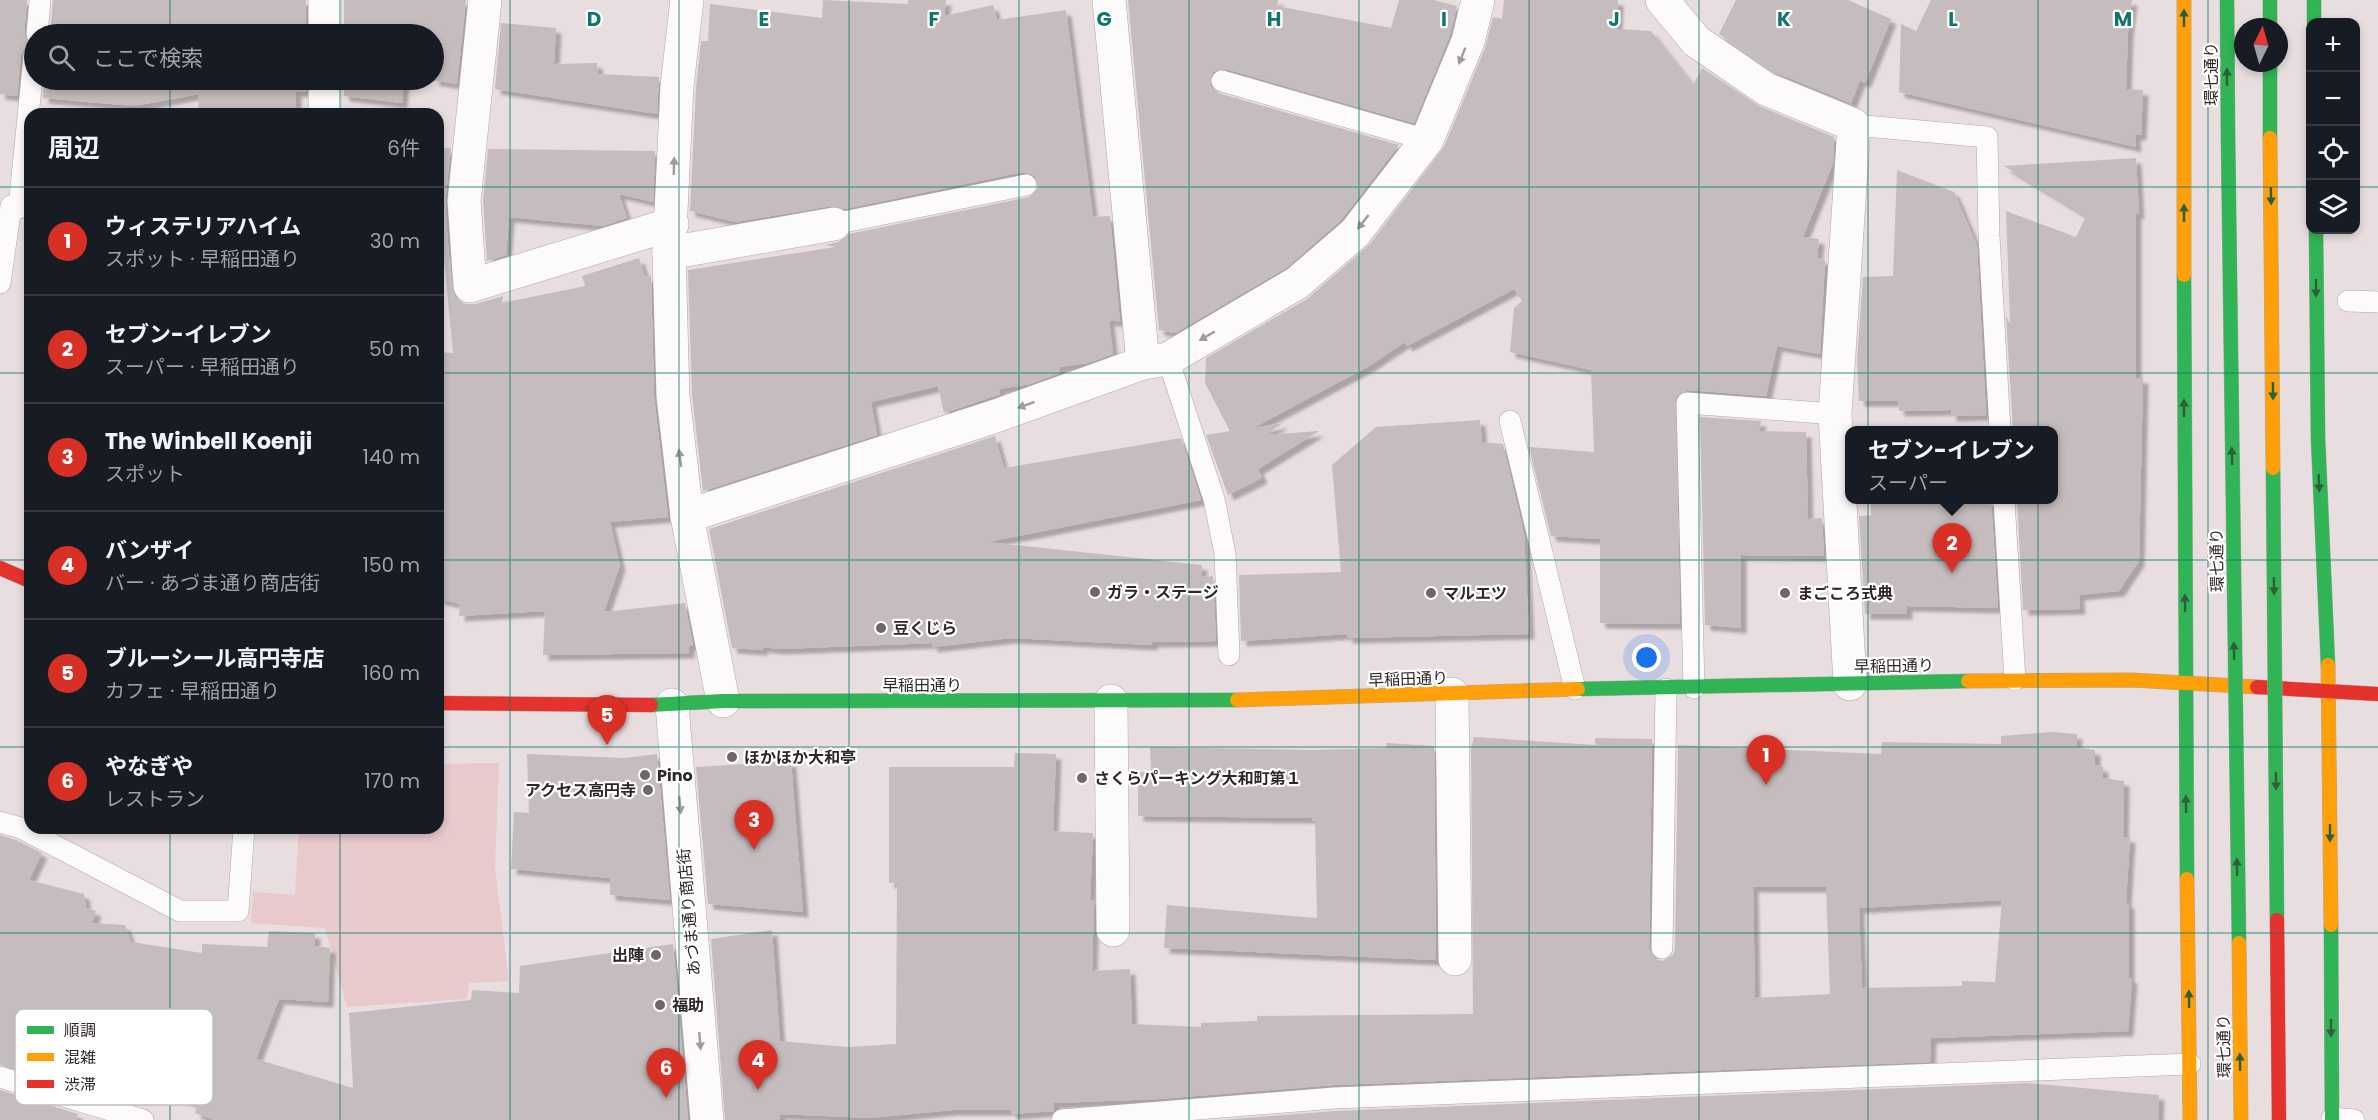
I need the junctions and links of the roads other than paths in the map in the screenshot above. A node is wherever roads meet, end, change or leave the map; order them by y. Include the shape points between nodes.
1 (40, 0) edge
2 (325, 0) edge
3 (485, 0) edge
4 (687, 0) edge
5 (1109, 0) edge
6 (1478, 0) edge
7 (1662, 0) edge
8 (2184, 0) edge
9 (2227, 0) edge
10 (2270, 0) edge
11 (2314, 0) edge
12 (2270, 18) edge
13 (2314, 18) edge
14 (38, 24) edge
15 (325, 24) edge
16 (2270, 72) edge
17 (1222, 81) dead end
18 (30, 90) edge
19 (325, 90) edge
20 (27, 108) edge
21 (325, 108) edge
22 (1854, 125) junction
23 (24, 135) edge
24 (1427, 140) junction
25 (1026, 185) dead end
26 (15, 207) edge
27 (834, 224) joint
28 (2316, 234) edge
29 (670, 239) junction
30 (0, 283) edge
31 (2348, 301) dead end
32 (2378, 302) edge
33 (1155, 361) junction
34 (1836, 414) junction
35 (1510, 421) dead end
36 (2000, 426) edge
37 (2004, 504) edge
38 (687, 516) junction
39 (0, 568) edge
40 (24, 578) edge
41 (1229, 655) dead end
42 (2015, 680) junction
43 (2186, 683) junction
44 (1850, 684) junction
45 (1694, 688) junction
46 (1575, 689) junction
47 (1666, 689) junction
48 (2329, 690) junction
49 (1452, 694) junction
50 (2378, 694) edge
51 (723, 701) junction
52 (1111, 701) junction
53 (444, 703) edge
54 (672, 705) junction
55 (0, 822) edge
56 (24, 830) edge
57 (32, 834) edge
58 (244, 834) edge
59 (1113, 930) dead end
60 (1662, 948) dead end
61 (1455, 959) dead end
62 (2190, 1064) junction
63 (0, 1077) edge
64 (15, 1082) edge
65 (93, 1105) edge
66 (2332, 1119) edge
67 (143, 1120) edge
68 (707, 1120) edge
69 (1062, 1120) edge
70 (2190, 1120) edge
71 (2241, 1120) edge
72 (2279, 1120) edge
73 (2355, 1120) edge

1 - 14 lane
2 - 15 street
3 - 29 street via 464,201 470,286
29 -> 4 street via 677,86
5 - 33 street
6 -> 24 street via 1468,41
7 - 22 street via 1696,41 1766,88
43 -> 8 main road
71 -> 9 main road, 環七通り, bridge
10 - 12 main road
11 - 13 main road
16 -> 72 main road, bridge
17 - 24 lane
18 - 20 lane
19 - 21 street
22 - 34 street
22 - 36 lane via 1988,137 1989,236
23 - 26 lane
24 -> 33 street via 1355,233 1297,284
25 - 27 lane
26 - 30 lane
27 - 29 street
28 -> 48 main road via 2318,438
38 -> 29 street via 673,396
31 - 32 lane
33 -> 38 street
33 - 41 lane via 1214,499 1225,554
34 - 44 street
34 - 45 lane via 1687,403
35 - 46 lane
37 - 42 lane
38 - 51 street
39 - 40 main road
42 - 43 main road, 早稲田通り
42 - 44 main road, 早稲田通り
43 - 48 main road, 早稲田通り
62 -> 43 main road
44 - 45 main road, 早稲田通り
45 - 47 main road, 早稲田通り
46 - 47 main road, 早稲田通り
46 - 49 main road, 早稲田通り
47 - 60 lane
48 - 50 main road, 早稲田通り
48 -> 66 main road
49 - 52 main road, 早稲田通り
49 - 61 street
51 - 52 main road, 早稲田通り
51 - 54 main road, 早稲田通り
52 - 59 street
53 - 54 main road, 早稲田通り
54 -> 68 street, あづま通り商店街
55 - 56 lane
57 - 58 lane via 180,911 238,911
62 - 69 lane via 1334,1098
62 - 70 main road
63 - 64 lane
65 - 67 lane
66 - 73 lane

